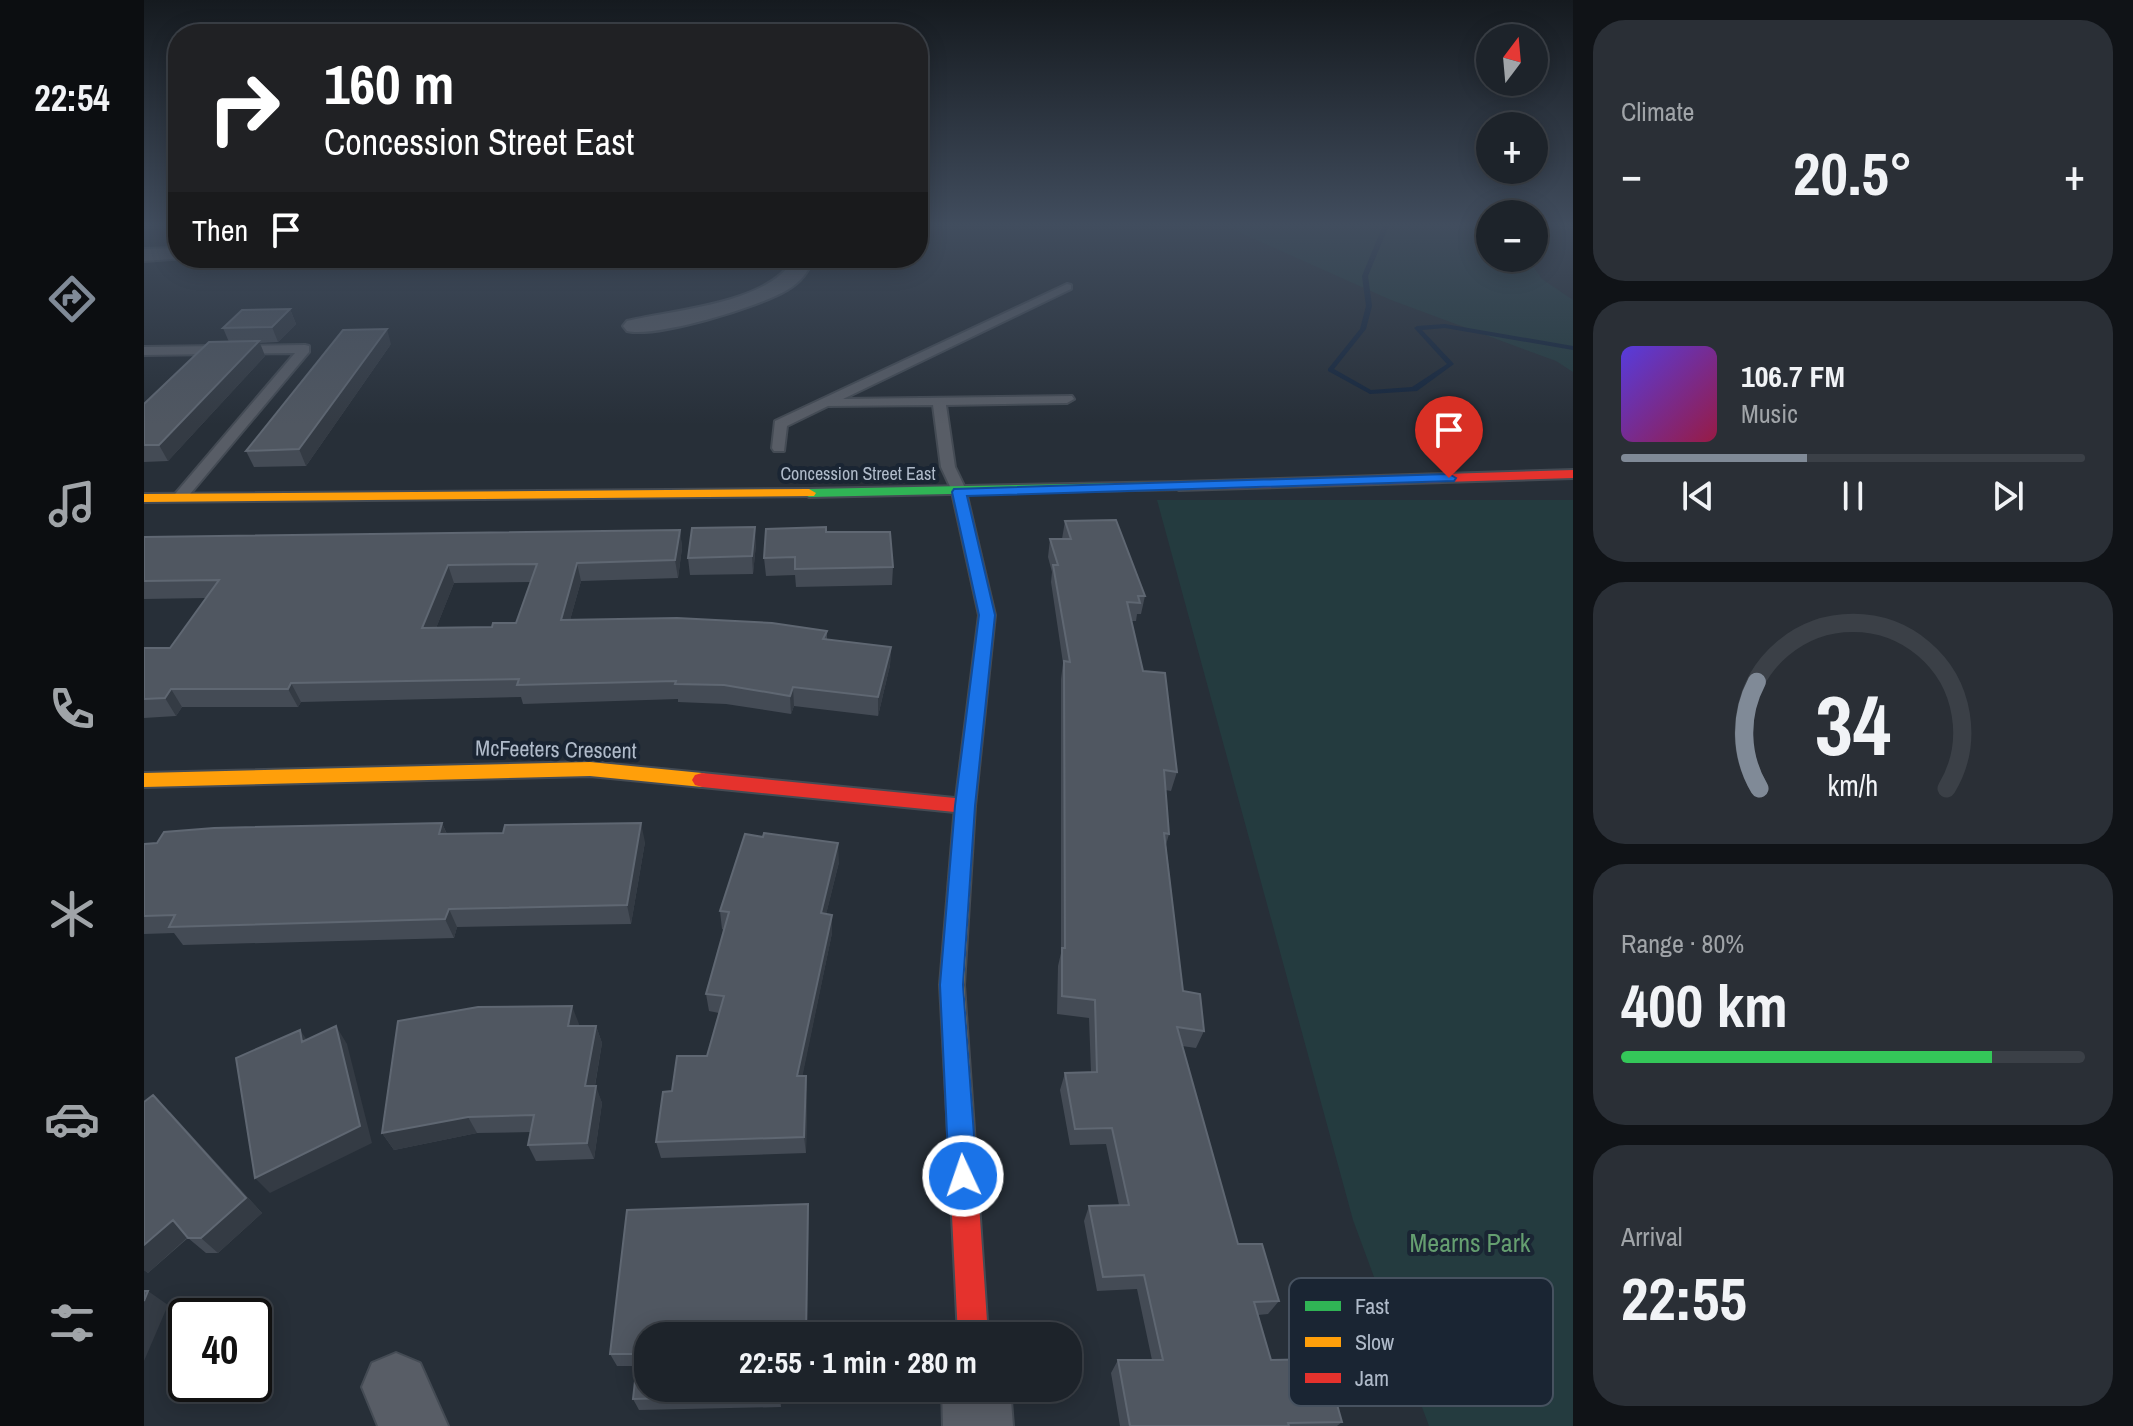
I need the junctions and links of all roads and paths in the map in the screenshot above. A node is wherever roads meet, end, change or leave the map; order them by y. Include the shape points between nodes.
1 (762, 292) edge
2 (1057, 292) edge
3 (635, 326) dead end
4 (144, 351) edge
5 (1067, 399) dead end
6 (939, 401) junction
7 (823, 403) junction
8 (779, 448) dead end
9 (1573, 474) edge
10 (959, 492) junction
11 (180, 497) junction
12 (144, 498) edge
13 (144, 780) edge
14 (965, 806) junction
15 (972, 1322) edge
16 (977, 1402) edge
17 (978, 1426) edge

1 - 3 street via 678,320
2 - 7 lane
4 - 11 lane via 305,349
5 - 6 lane
6 - 7 lane
6 - 10 lane via 948,467
7 - 8 lane via 780,424
9 - 10 street, Concession Street East
10 - 11 street, Concession Street East
10 - 14 street via 987,615
11 - 12 street, Concession Street East
13 - 14 street, McFeeters Crescent via 590,769
14 - 15 street via 952,985
16 - 17 street

